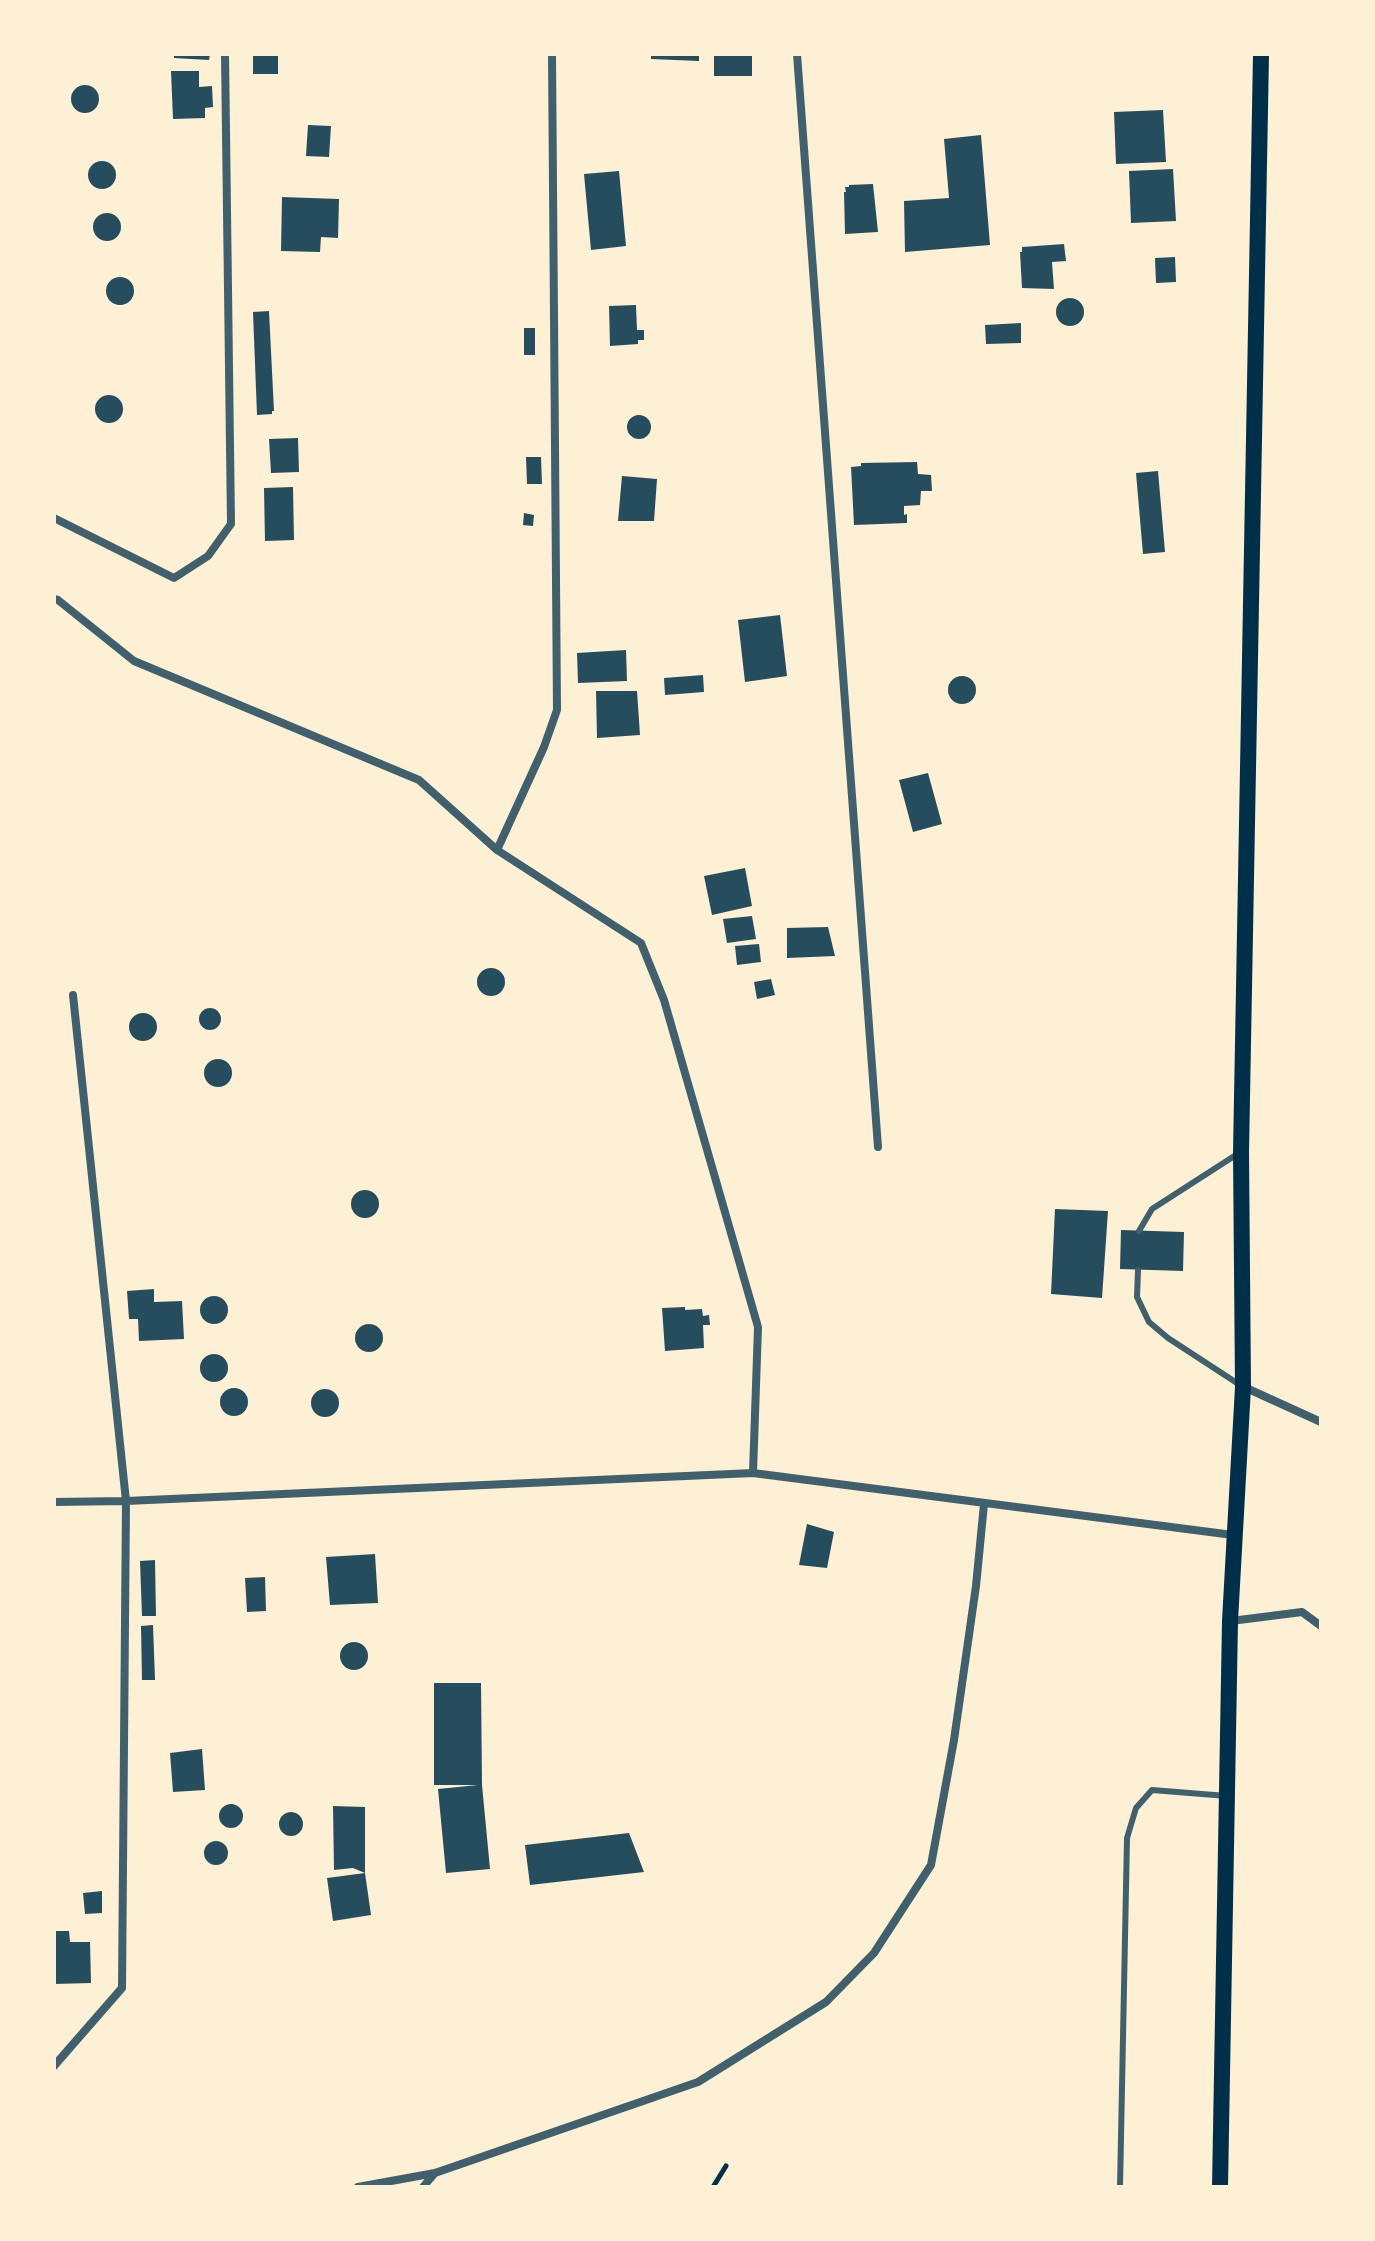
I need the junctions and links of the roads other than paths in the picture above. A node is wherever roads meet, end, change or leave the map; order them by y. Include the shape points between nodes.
1 (225, 54) edge
2 (552, 54) edge
3 (797, 54) edge
4 (1261, 54) edge
5 (54, 518) edge
6 (54, 599) edge
7 (497, 850) junction
8 (73, 995) dead end
9 (878, 1147) dead end
10 (1241, 1152) junction
11 (1139, 1231) dead end
12 (1138, 1270) dead end
13 (1243, 1387) junction
14 (1321, 1422) edge
15 (753, 1473) junction
16 (126, 1501) junction
17 (54, 1502) edge
18 (984, 1504) junction
19 (1233, 1535) junction
20 (1230, 1621) junction
21 (1321, 1626) edge
22 (1227, 1796) junction
23 (54, 2066) edge
24 (435, 2173) junction
25 (358, 2187) edge
26 (423, 2187) edge
27 (1120, 2187) edge
28 (1220, 2187) edge

1 - 5 street via 231,524 208,556 174,578
2 - 7 street via 557,710
3 - 9 street
4 - 10 main road
6 - 7 street via 134,661 419,780
7 - 15 street via 641,943 664,1000 758,1327
8 - 16 street
10 - 11 lane via 1152,1209
10 - 13 main road
12 - 13 lane via 1137,1297 1149,1322
13 - 14 street
13 - 19 main road
15 - 16 street
15 - 18 street
16 - 17 street
16 - 23 street via 122,1988
18 - 19 street
18 - 24 street via 954,1740 931,1865 874,1953 826,2002 698,2082
19 - 20 main road
20 - 21 street via 1302,1612
20 - 22 main road
22 - 27 lane via 1152,1790 1136,1808 1127,1838
22 - 28 main road
24 - 25 street
24 - 26 street

